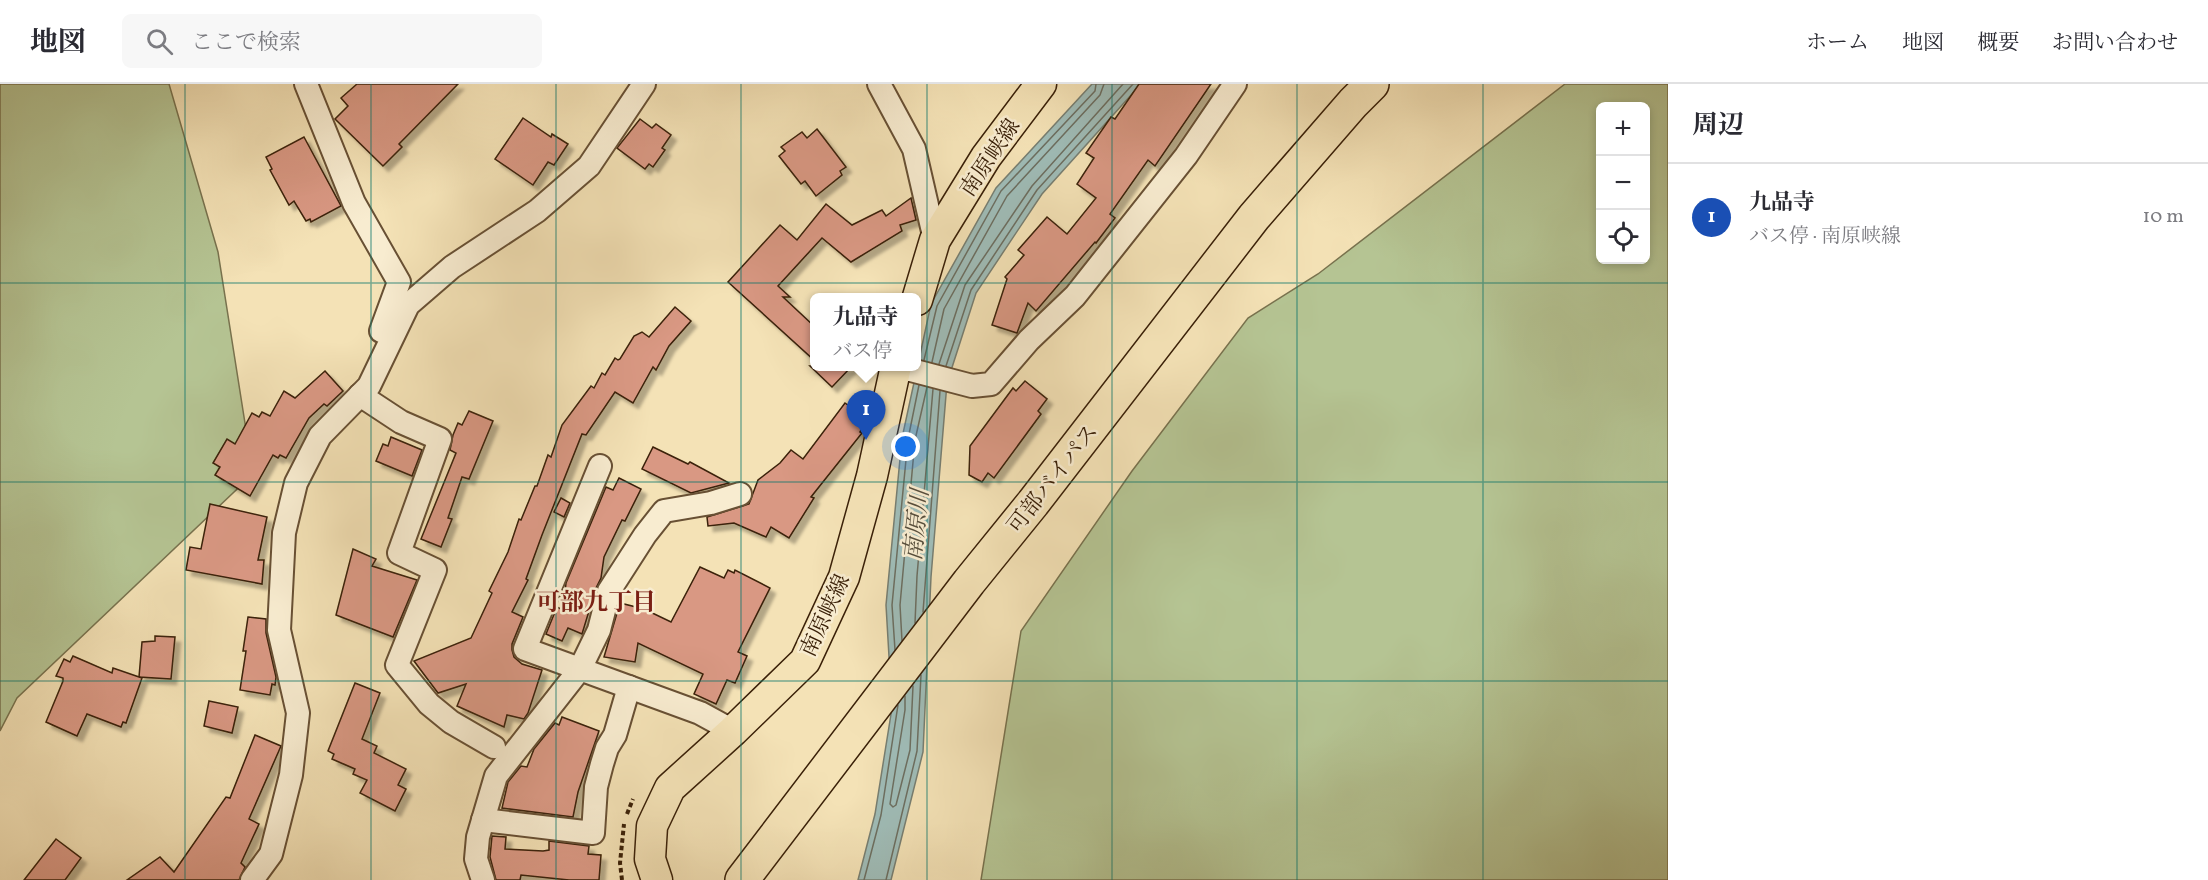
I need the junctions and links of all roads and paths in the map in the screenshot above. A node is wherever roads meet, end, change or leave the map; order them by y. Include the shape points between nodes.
1 (306, 84) edge
2 (644, 84) edge
3 (879, 84) edge
4 (1041, 84) edge
5 (1235, 84) edge
6 (1372, 84) edge
7 (935, 240) junction
8 (919, 293) edge
9 (900, 371) edge
10 (909, 371) edge
11 (365, 390) junction
12 (600, 466) dead end
13 (740, 494) dead end
14 (580, 669) junction
15 (629, 687) junction
16 (733, 731) junction
17 (494, 747) dead end
18 (483, 820) junction
19 (252, 880) edge
20 (483, 880) edge
21 (657, 880) edge
22 (742, 880) edge

1 - 11 street via 354,203 399,282 366,369
2 - 11 street via 589,166 537,211 452,267 408,305
3 - 7 street via 914,149
4 - 7 main road, 南原峡線 via 986,157
5 - 10 street via 1186,156 1075,296 991,384 972,386
6 - 22 highway, 可部バイパス via 1254,217
7 - 8 main road, 南原峡線
9 - 16 main road, 南原峡線 via 844,577 805,661
11 - 17 street via 401,422 440,439 399,553 435,570 397,665 429,704
11 - 19 street via 320,436 296,483 284,533 279,630 298,713 291,775 271,854
12 - 14 street via 525,649
13 - 14 street via 664,511 609,591 599,630
14 - 15 street
14 - 18 street via 496,776
15 - 16 street via 700,713
15 - 18 street via 596,787 593,833
16 - 21 main road, 南原峡線 via 670,788 652,826 651,859
18 - 20 street via 477,859

